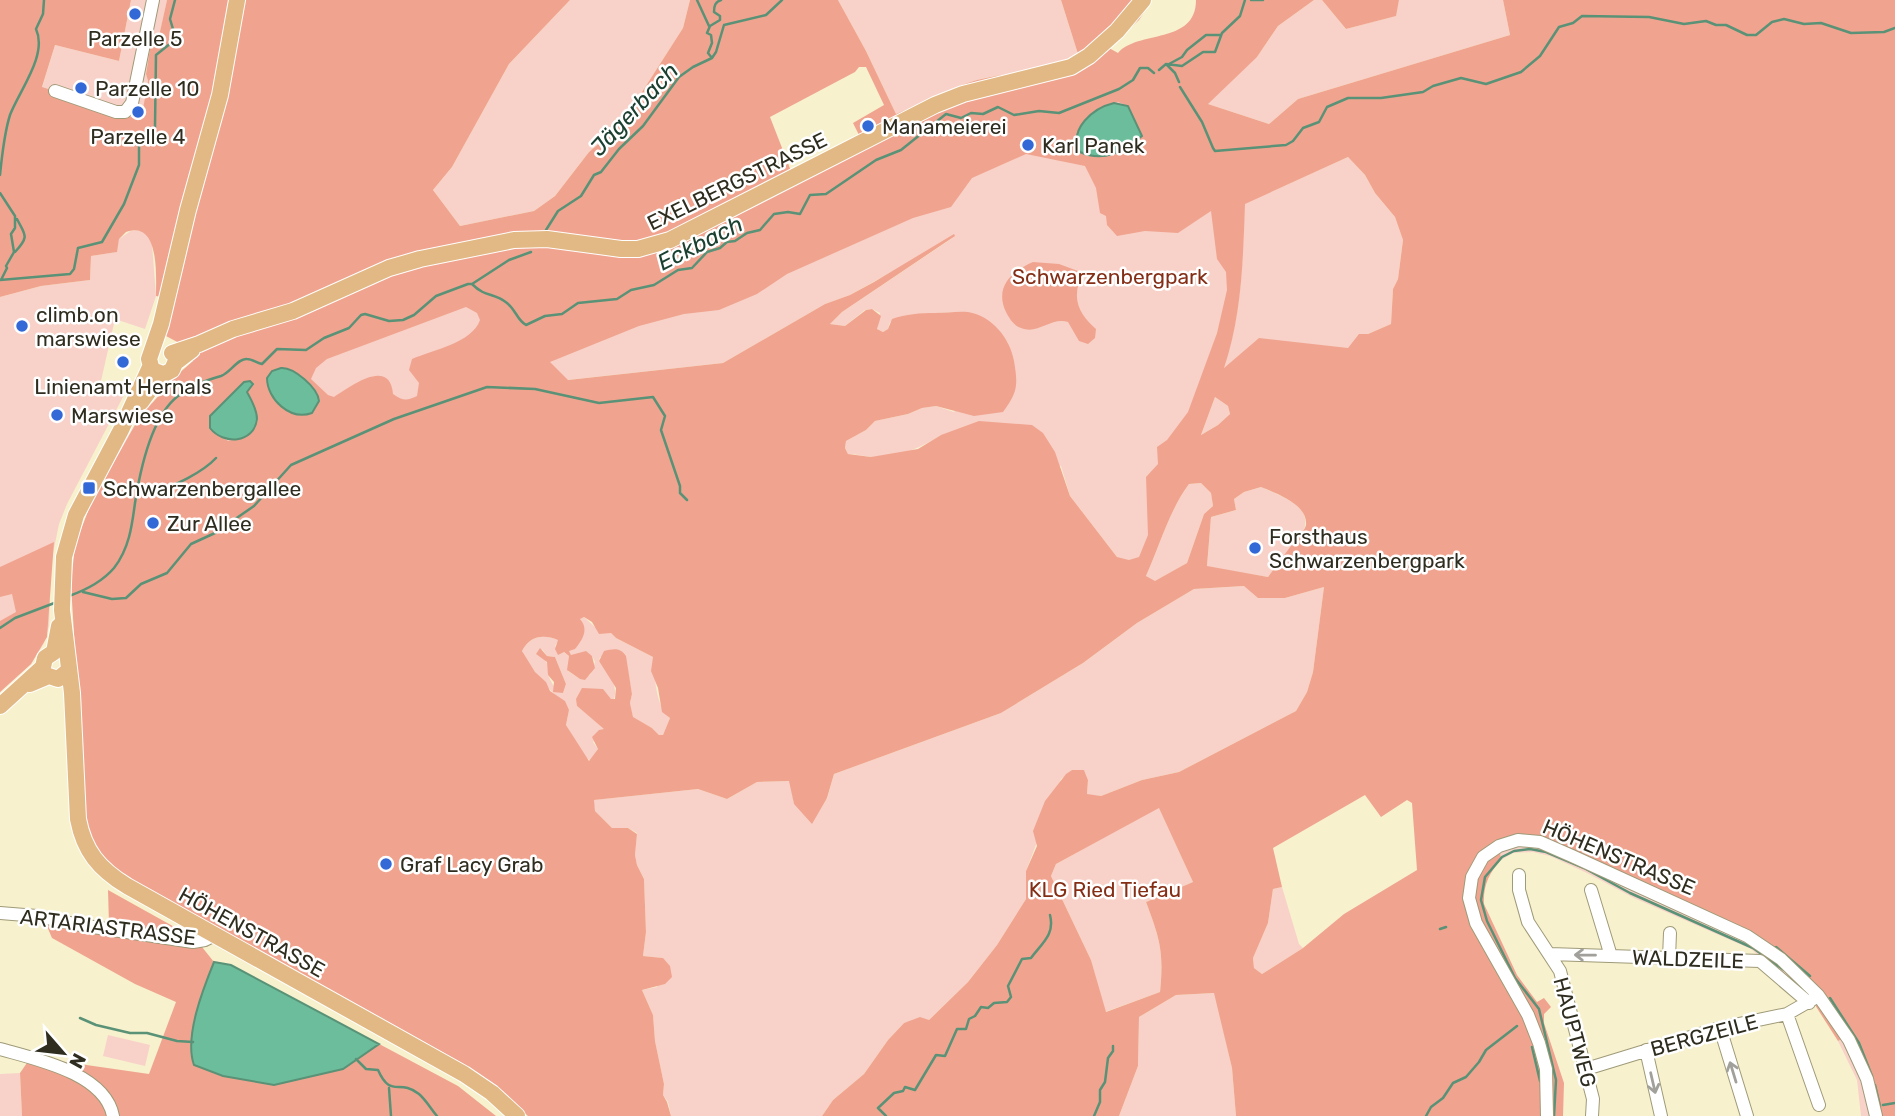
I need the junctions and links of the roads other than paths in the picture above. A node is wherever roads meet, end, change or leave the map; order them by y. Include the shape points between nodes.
1 (153, 0) edge
2 (237, 0) edge
3 (1143, 0) edge
4 (55, 91) dead end
5 (163, 359) junction
6 (56, 667) junction
7 (0, 706) edge
8 (1520, 875) dead end
9 (1591, 890) dead end
10 (0, 913) edge
11 (1670, 933) dead end
12 (215, 935) junction
13 (1550, 954) junction
14 (1611, 956) junction
15 (1669, 958) junction
16 (1814, 999) junction
17 (1787, 1014) junction
18 (1720, 1028) junction
19 (0, 1049) edge
20 (1646, 1050) junction
21 (1586, 1069) junction
22 (1819, 1105) dead end
23 (113, 1116) edge
24 (517, 1116) edge
25 (1547, 1116) edge
26 (1592, 1116) edge
27 (1661, 1116) edge
28 (1747, 1116) edge
29 (1876, 1116) edge

1 - 4 street via 132,103 125,112
2 - 5 main road, HÖHENSTRASSE via 220,95 161,324
3 - 5 main road, EXELBERGSTRASSE via 1117,31 1071,66 935,105 670,240 638,249 541,239 481,246 389,268 315,302 233,329
5 - 6 main road, HÖHENSTRASSE via 69,534
6 - 7 main road
6 - 12 main road, HÖHENSTRASSE via 72,716 78,818 90,854 112,877
8 - 13 street, HAUPTWEG via 1519,890 1528,922
9 - 14 street
10 - 12 street, ARTARIASTRASSE via 193,942
11 - 15 street
12 - 24 main road, HÖHENSTRASSE via 473,1079
14 -> 13 street, WALDZEILE
13 - 21 street, HAUPTWEG via 1563,982
14 - 15 street, WALDZEILE
15 - 16 street, WALDZEILE via 1760,961
16 - 17 street, BERGZEILE
16 - 25 street, HÖHENSTRASSE via 1782,958 1739,932 1547,845 1523,840 1504,844 1487,853 1477,866 1470,884 1470,904 1539,1043 1546,1069
16 - 29 street, HÖHENSTRASSE via 1840,1025 1857,1057
17 - 18 street, BERGZEILE
17 - 22 street
18 - 20 street, BERGZEILE
28 -> 18 street
19 - 23 street via 77,1075 100,1094
20 - 21 street, BERGZEILE
20 -> 27 street
21 - 26 street, HAUPTWEG

